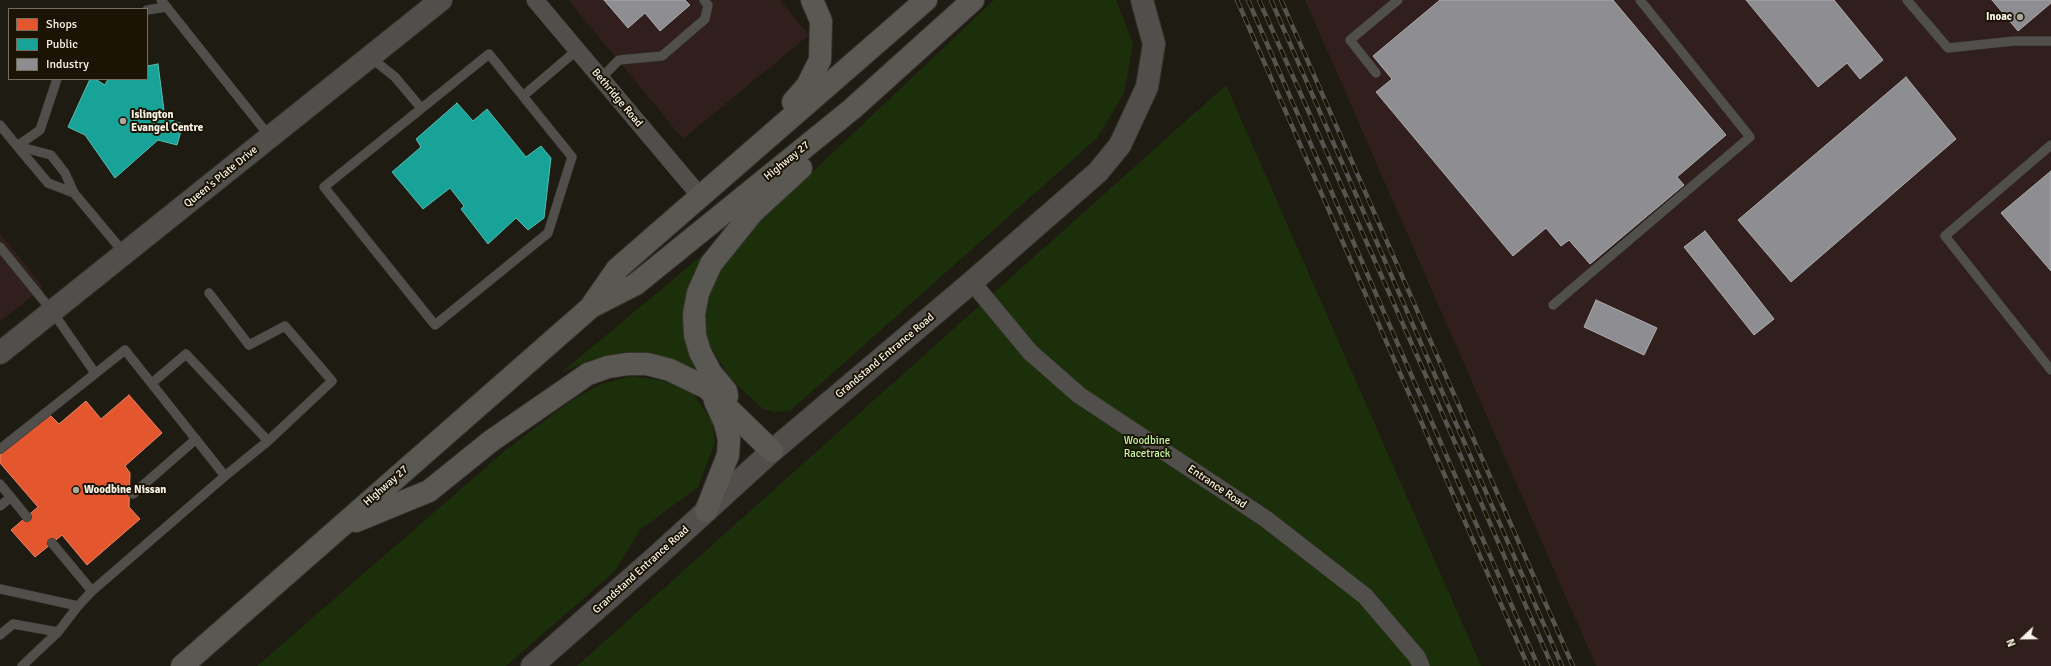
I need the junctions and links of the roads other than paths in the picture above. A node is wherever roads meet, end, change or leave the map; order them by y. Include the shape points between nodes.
1 (441, 0) edge
2 (535, 0) edge
3 (704, 0) edge
4 (812, 0) edge
5 (926, 0) edge
6 (973, 0) edge
7 (1142, 0) edge
8 (1398, 0) edge
9 (1640, 0) edge
10 (1907, 0) edge
11 (164, 4) edge
12 (148, 10) edge
13 (2051, 41) edge
14 (577, 50) junction
15 (370, 57) junction
16 (1376, 73) dead end
17 (601, 78) junction
18 (57, 80) edge
19 (523, 96) junction
20 (421, 108) junction
21 (852, 109) junction
22 (0, 125) edge
23 (270, 137) junction
24 (2051, 145) edge
25 (17, 146) junction
26 (732, 167) junction
27 (74, 193) junction
28 (700, 196) junction
29 (0, 247) edge
30 (124, 254) junction
31 (972, 282) junction
32 (209, 293) dead end
33 (1553, 305) dead end
34 (590, 307) junction
35 (52, 311) junction
36 (0, 353) edge
37 (2051, 370) edge
38 (95, 373) junction
39 (152, 383) junction
40 (707, 388) junction
41 (730, 411) junction
42 (196, 439) junction
43 (268, 441) junction
44 (0, 449) edge
45 (772, 451) junction
46 (225, 476) junction
47 (0, 484) edge
48 (133, 494) dead end
49 (10, 497) junction
50 (0, 506) edge
51 (706, 511) junction
52 (28, 517) dead end
53 (340, 527) junction
54 (52, 544) dead end
55 (0, 589) edge
56 (92, 591) junction
57 (78, 606) junction
58 (58, 632) junction
59 (0, 635) edge
60 (22, 666) edge
61 (182, 666) edge
62 (532, 666) edge
63 (1421, 666) edge

1 - 15 street, Queen's Plate Drive
2 - 14 street, Bethridge Road
3 - 17 lane via 708,5 705,19 662,56 619,60
4 - 26 main road via 821,21 820,60 807,86
5 - 26 main road, Highway 27
6 - 21 main road, Highway 27
7 - 31 street, Grandstand Entrance Road via 1154,44 1147,87 1120,145 1098,172
8 - 16 lane via 1350,40
9 - 33 lane via 1750,137
10 - 13 lane via 1948,48 2014,41
11 - 12 lane
11 - 23 lane
14 - 17 street, Bethridge Road
14 - 19 lane
15 - 20 lane via 395,77
15 - 23 street, Queen's Plate Drive
17 - 28 street, Bethridge Road
18 - 25 lane via 40,130
19 - 20 lane via 489,54
19 - 20 lane via 572,157 548,233 435,325 324,187
21 - 34 main road, Highway 27 via 636,284
21 - 41 main road via 812,157 752,213 711,264 698,293 694,314 700,352 711,373 726,391
22 - 25 lane
23 - 30 street, Queen's Plate Drive
24 - 37 lane via 1945,236
25 - 27 lane via 48,183
25 - 27 lane via 51,155 65,173
26 - 28 main road, Highway 27
27 - 30 lane
28 - 34 main road, Highway 27 via 617,269
29 - 35 lane
30 - 35 street, Queen's Plate Drive
31 - 45 street, Grandstand Entrance Road
31 - 63 street, Entrance Road via 1030,352 1079,395 1266,519 1365,596 1417,657
32 - 43 lane via 249,346 285,326 332,381
34 - 53 main road, Highway 27
35 - 36 street, Queen's Plate Drive
35 - 38 lane
38 - 39 lane via 125,350
38 - 44 lane
39 - 42 lane
39 - 43 lane via 186,354
40 - 41 main road
40 - 51 main road via 721,411 729,439 728,454
40 - 53 main road via 670,370 647,364 608,367 588,374 491,441 429,491
41 - 45 main road
42 - 46 lane
42 - 48 lane
43 - 46 lane
45 - 51 street, Grandstand Entrance Road
46 - 56 lane
47 - 49 lane
49 - 50 lane
49 - 52 lane
51 - 62 street, Grandstand Entrance Road
53 - 61 main road, Highway 27
54 - 56 lane
55 - 57 lane
56 - 57 lane
57 - 58 lane
58 - 59 lane via 13,624
58 - 60 lane

